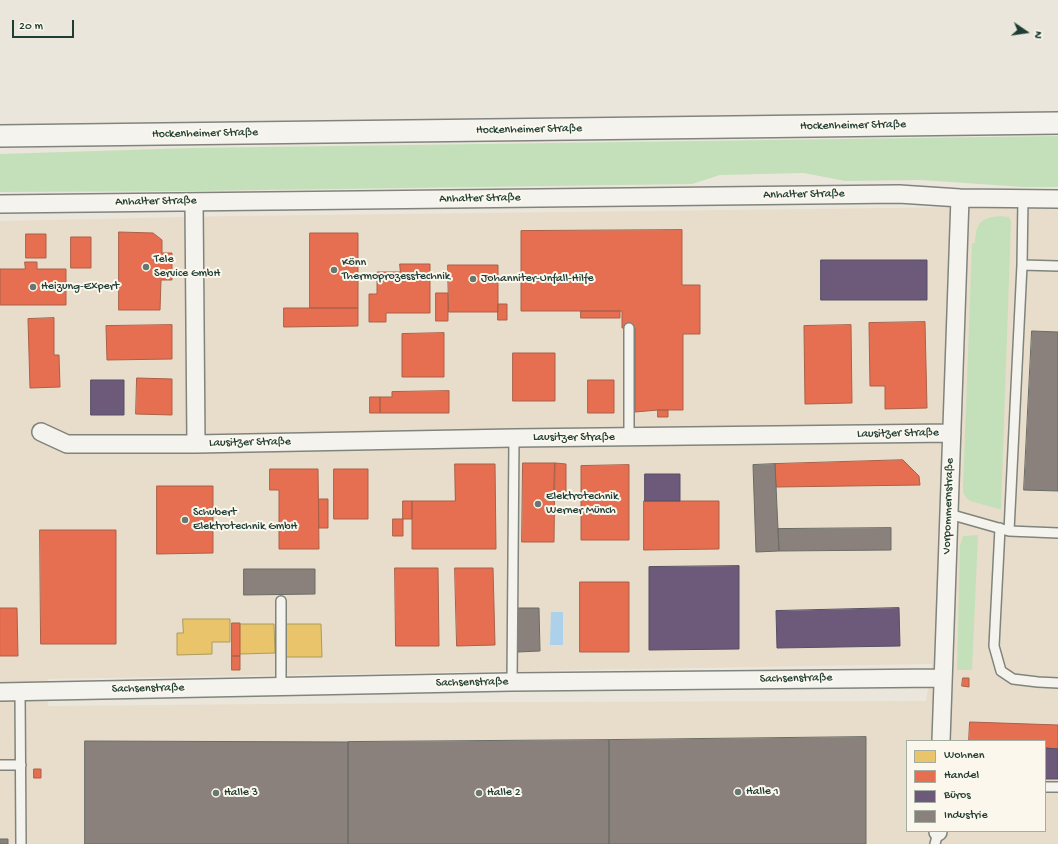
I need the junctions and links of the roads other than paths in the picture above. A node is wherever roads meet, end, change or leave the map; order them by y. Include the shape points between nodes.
1 (1058, 123) edge
2 (0, 136) edge
3 (960, 198) junction
4 (1023, 198) junction
5 (1058, 199) edge
6 (194, 202) junction
7 (0, 204) edge
8 (1022, 265) junction
9 (1058, 266) edge
10 (629, 328) dead end
11 (41, 432) dead end
12 (952, 434) junction
13 (514, 438) junction
14 (629, 438) junction
15 (196, 444) junction
16 (949, 514) junction
17 (1000, 528) junction
18 (1009, 531) junction
19 (1058, 533) edge
20 (281, 601) dead end
21 (943, 678) junction
22 (512, 682) junction
23 (1058, 683) edge
24 (280, 686) junction
25 (20, 691) junction
26 (0, 692) edge
27 (941, 740) edge
28 (0, 765) edge
29 (20, 765) junction
30 (1046, 787) edge
31 (1058, 788) edge
32 (21, 844) edge

1 - 2 street, Hockenheimer Straße
3 - 4 street
3 - 6 street, Anhalter Straße via 899,194
3 - 12 street, Vorpommernstraße
4 - 5 street
4 - 8 lane
6 - 7 street, Anhalter Straße
6 - 15 street, Lausitzer Straße
8 - 9 lane
8 - 18 lane
10 - 14 lane
11 - 15 street, Lausitzer Straße via 67,444
12 - 14 street, Lausitzer Straße
12 - 16 street, Vorpommernstraße
13 - 14 street, Lausitzer Straße
13 - 15 street, Lausitzer Straße
13 - 22 lane
16 - 17 lane
16 - 21 street, Vorpommernstraße
17 - 18 lane
17 - 23 lane via 994,646 1001,671 1013,679
18 - 19 lane
20 - 24 lane
21 - 22 street, Sachsenstraße
21 - 27 street, Vorpommernstraße
22 - 24 street, Sachsenstraße
24 - 25 street, Sachsenstraße
25 - 26 street, Sachsenstraße
25 - 29 lane
28 - 29 lane
29 - 32 lane
30 - 31 lane

